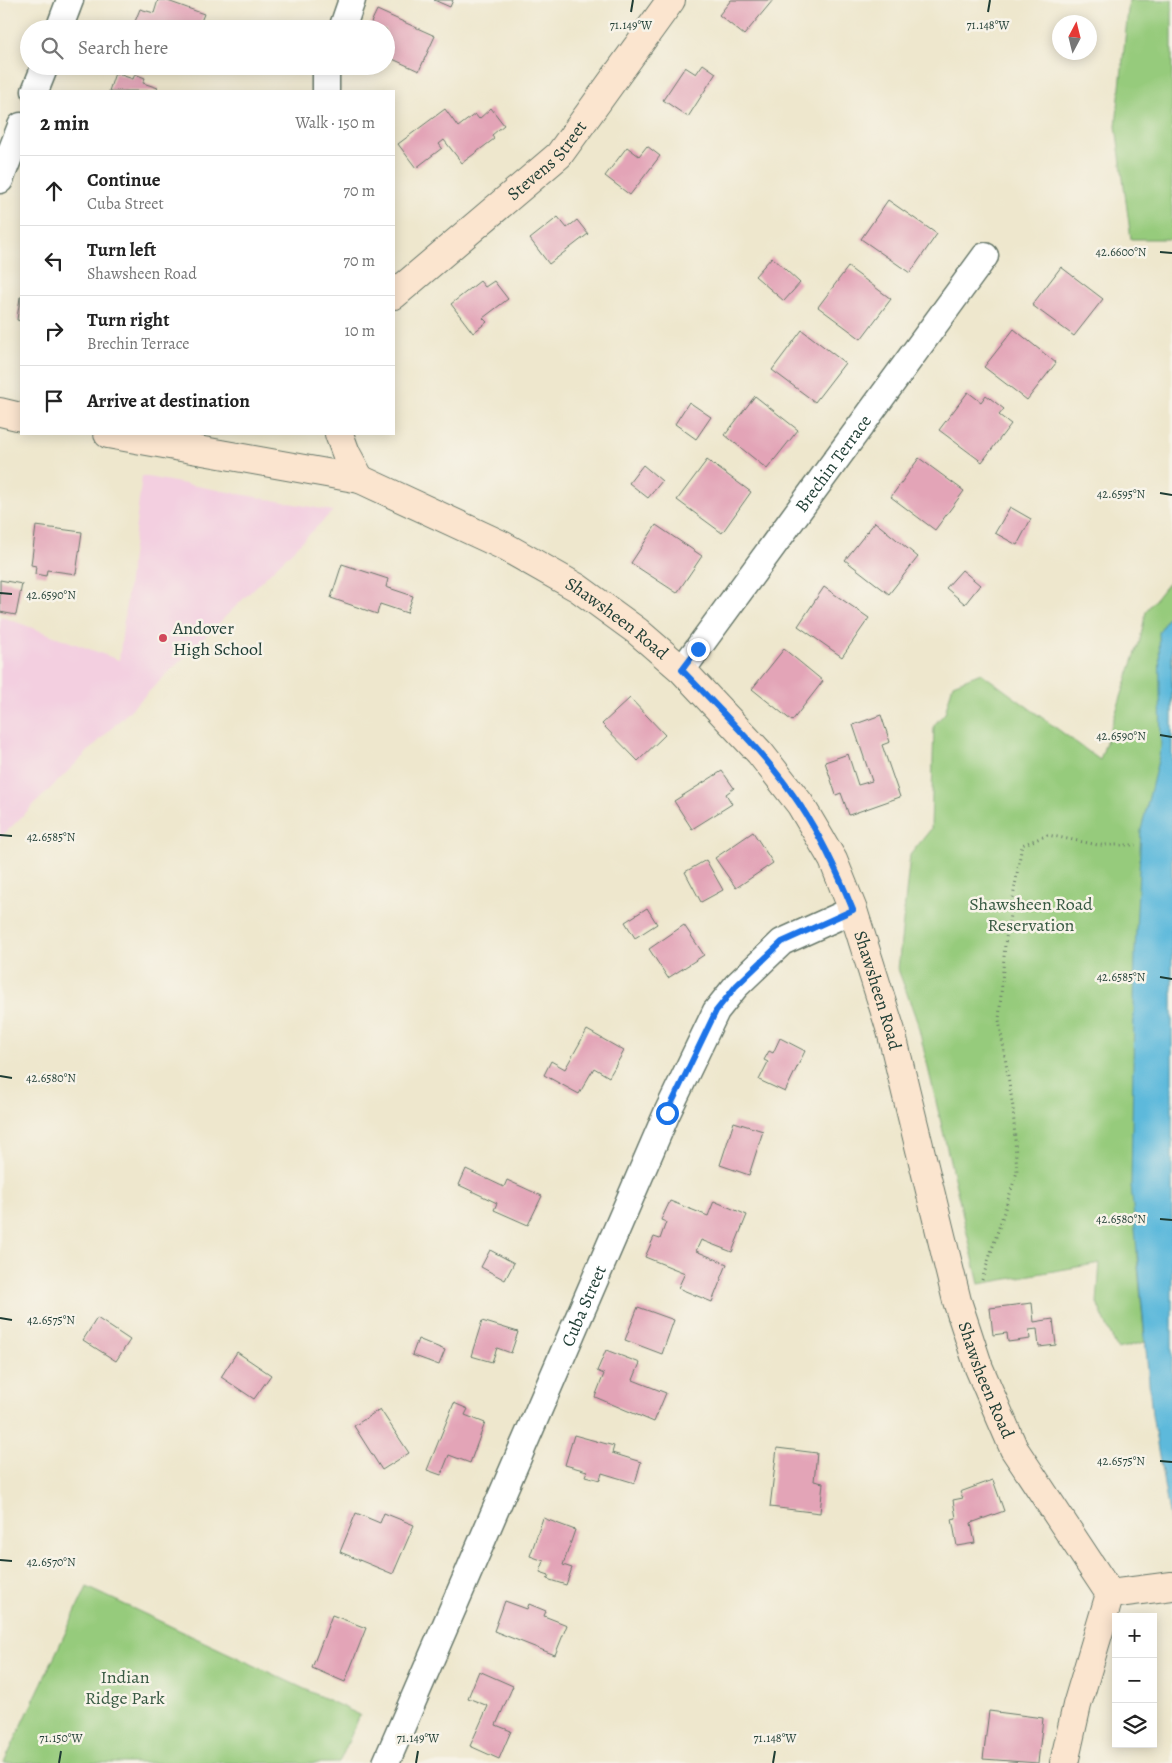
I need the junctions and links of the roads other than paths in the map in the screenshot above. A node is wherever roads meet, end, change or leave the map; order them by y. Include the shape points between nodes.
1 (70, 0) edge
2 (352, 0) edge
3 (671, 0) edge
4 (62, 20) edge
5 (345, 20) edge
6 (41, 75) edge
7 (326, 75) edge
8 (35, 90) edge
9 (326, 90) edge
10 (20, 129) edge
11 (0, 180) edge
12 (985, 256) dead end
13 (395, 294) edge
14 (0, 412) edge
15 (20, 417) edge
16 (122, 435) edge
17 (339, 435) edge
18 (177, 439) edge
19 (360, 479) junction
20 (682, 670) junction
21 (853, 910) junction
22 (1162, 1588) edge
23 (1110, 1594) junction
24 (386, 1763) edge
25 (1064, 1763) edge

1 - 4 street
2 - 5 street
3 - 13 main road, Stevens Street via 559,155
6 - 8 street
7 - 9 street
10 - 11 street
12 - 20 street, Brechin Terrace
14 - 15 main road
16 - 18 main road, Shawsheen Road
17 - 19 main road
18 - 19 main road, Shawsheen Road
19 - 20 main road, Shawsheen Road via 502,545 578,588
20 - 21 main road, Shawsheen Road via 760,754 800,804 833,860
21 - 23 main road, Shawsheen Road via 891,1031 954,1290 979,1368 1014,1449
21 - 24 street, Cuba Street via 782,942 736,986 716,1011 667,1113
22 - 23 main road
23 - 25 main road via 1077,1705

